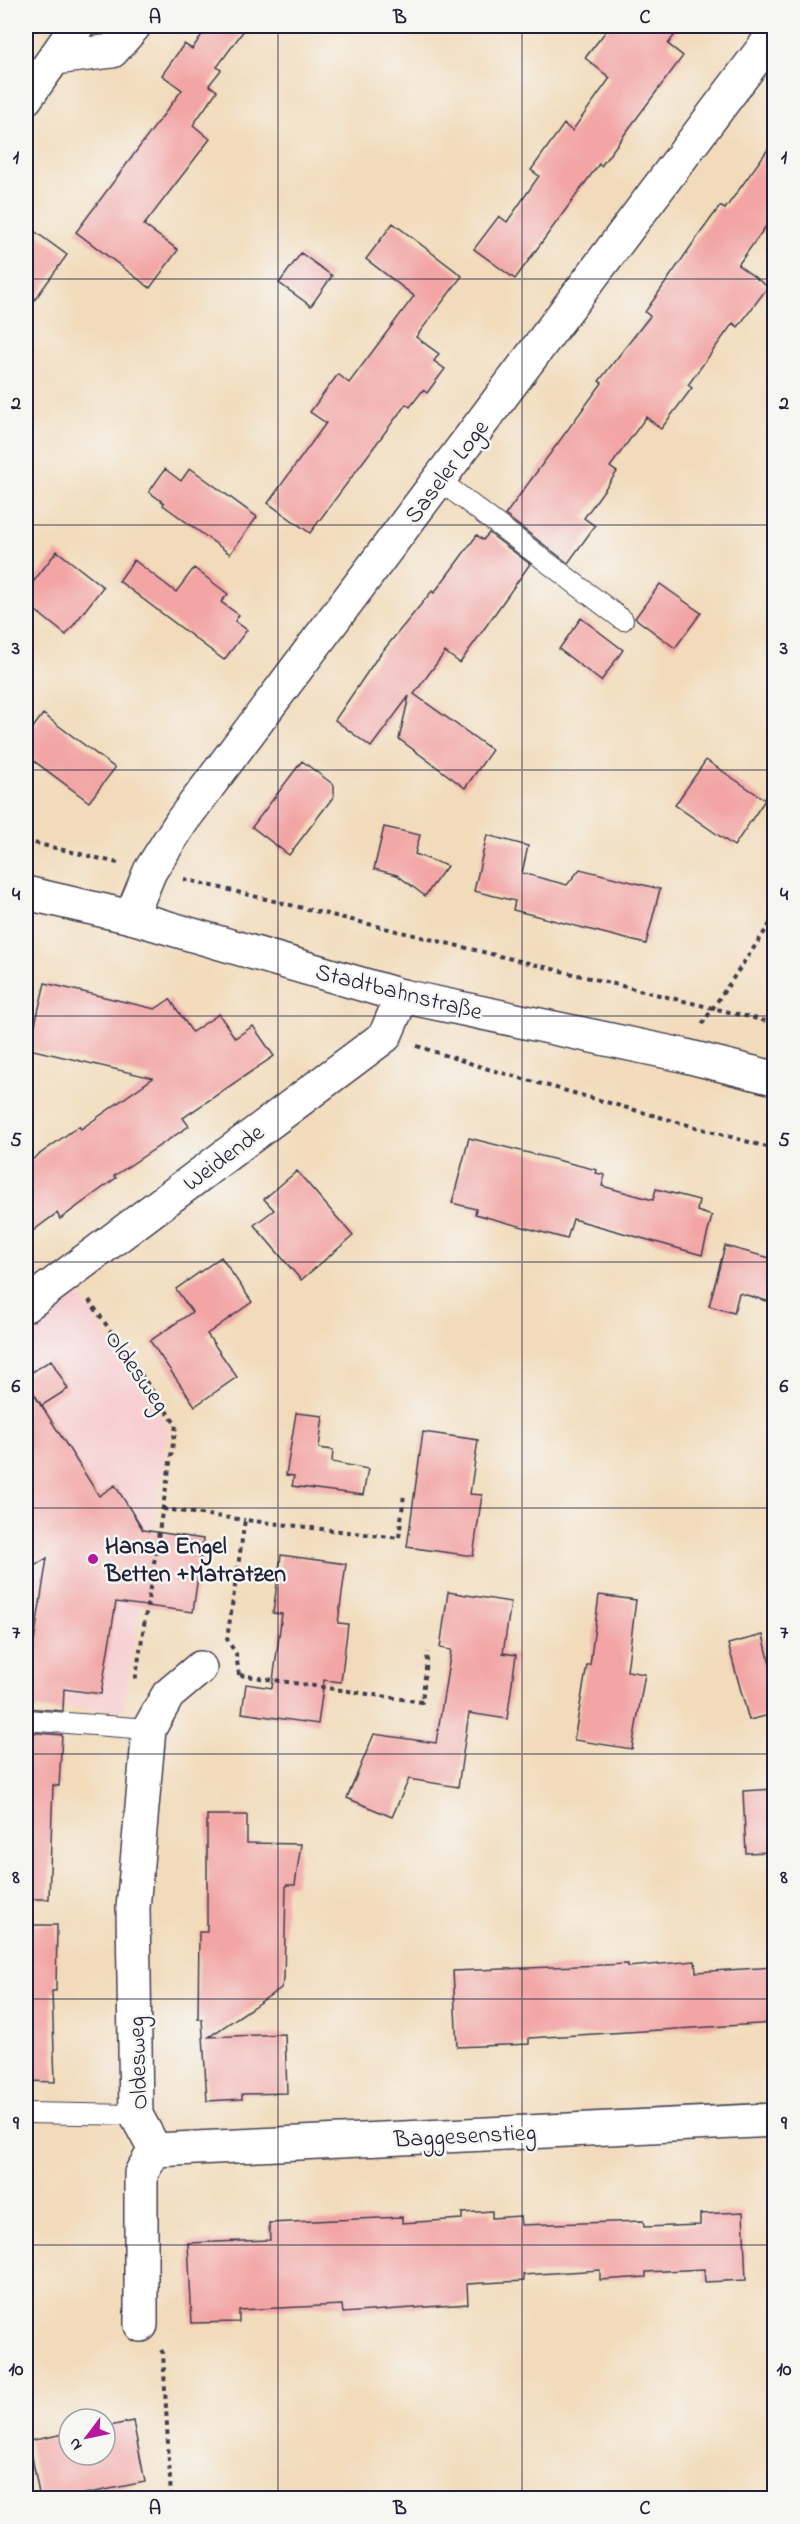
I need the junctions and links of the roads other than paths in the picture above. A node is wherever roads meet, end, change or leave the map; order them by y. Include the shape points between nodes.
1 (77, 26) edge
2 (134, 26) edge
3 (774, 34) edge
4 (55, 58) junction
5 (26, 98) edge
6 (439, 480) junction
7 (623, 620) dead end
8 (26, 893) edge
9 (131, 917) junction
10 (402, 996) junction
11 (774, 1078) edge
12 (26, 1305) edge
13 (201, 1668) road end
14 (26, 1720) edge
15 (138, 1728) junction
16 (26, 2114) edge
17 (136, 2115) junction
18 (774, 2120) edge
19 (155, 2150) junction
20 (141, 2325) road end

1 - 4 street
2 - 4 street via 112,51
3 - 6 street, Saseler Loge
4 - 5 street
6 - 7 lane
6 - 9 street, Saseler Loge via 182,821 150,871
8 - 9 street, Stadtbahnstraße
9 - 10 street, Stadtbahnstraße
10 - 11 street, Stadtbahnstraße
10 - 12 street, Weidende via 385,1036
13 - 15 street, Oldesweg via 168,1695
14 - 15 lane
15 - 17 street, Oldesweg via 133,1908
16 - 17 lane
17 - 19 street, Oldesweg
18 - 19 street, Baggesenstieg
19 - 20 street via 141,2173

